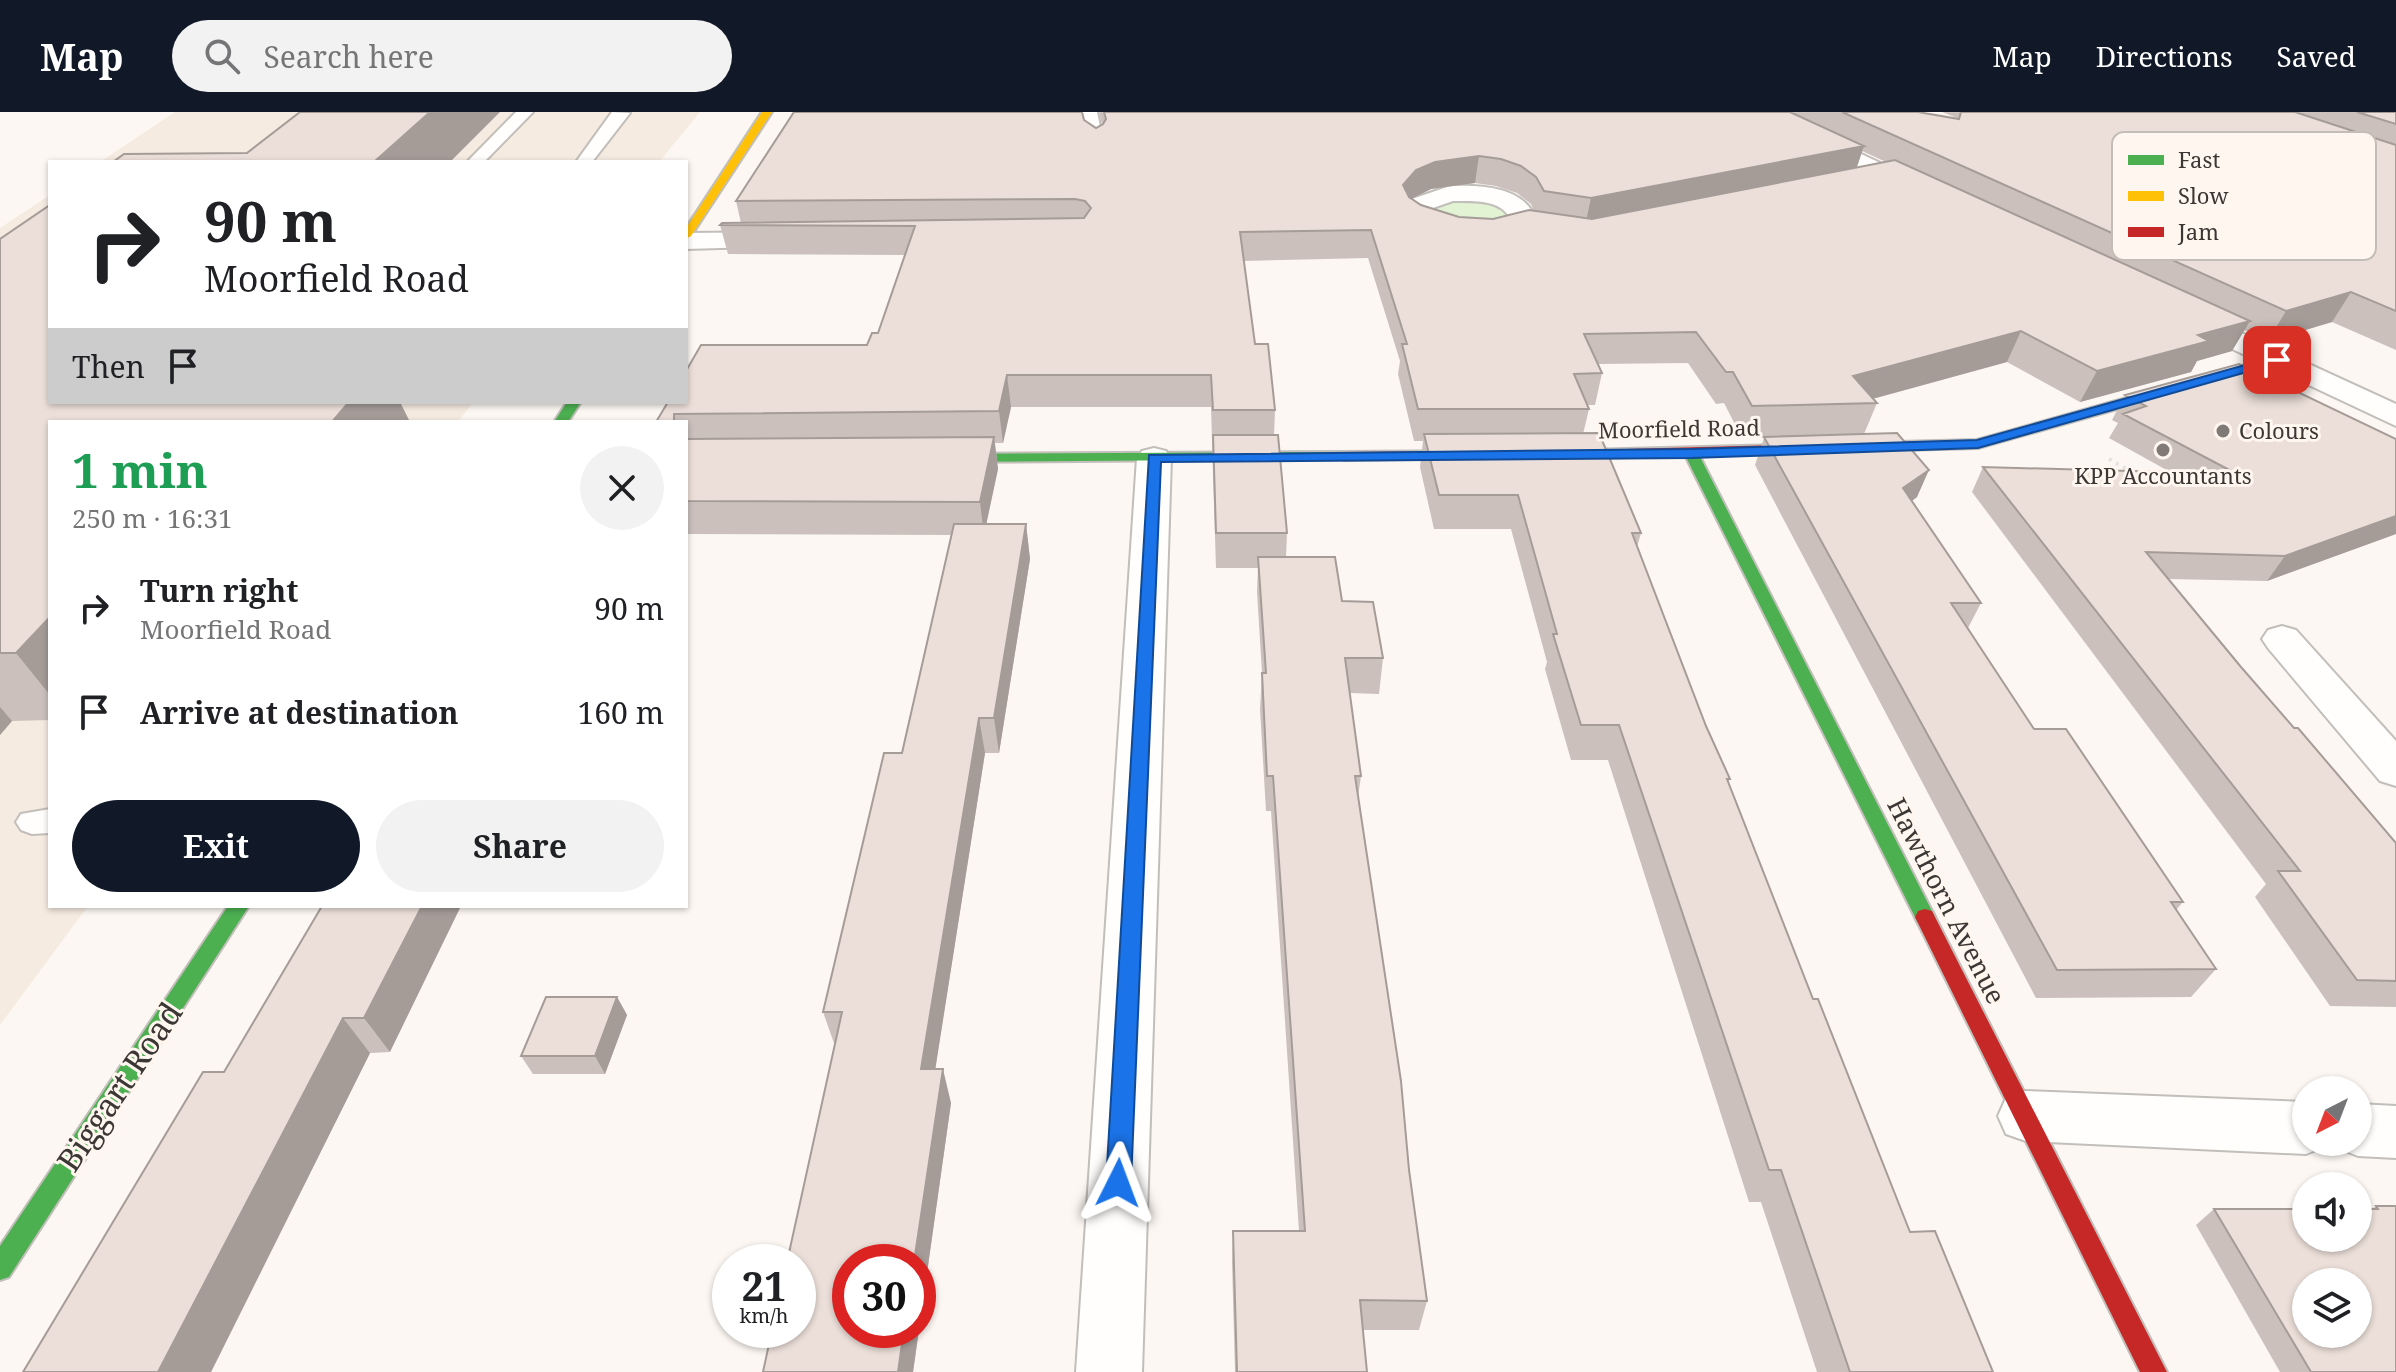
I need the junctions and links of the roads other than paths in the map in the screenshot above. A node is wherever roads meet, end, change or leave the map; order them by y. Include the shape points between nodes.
1 (525, 112) edge
2 (620, 112) edge
3 (767, 112) edge
4 (1089, 112) edge
5 (1754, 112) edge
6 (1096, 146) edge
7 (477, 160) edge
8 (586, 160) edge
9 (1889, 176) junction
10 (1854, 183) edge
11 (1947, 203) edge
12 (688, 235) edge
13 (688, 238) edge
14 (811, 240) edge
15 (2162, 305) edge
16 (2277, 360) junction
17 (2396, 416) edge
18 (1691, 453) junction
19 (1502, 455) edge
20 (1533, 455) edge
21 (920, 458) edge
22 (1154, 458) junction
23 (2282, 639) dead end
24 (2396, 770) edge
25 (238, 908) edge
26 (2026, 1116) junction
27 (2292, 1127) edge
28 (2372, 1131) edge
29 (2396, 1132) edge
30 (0, 1268) edge
31 (1109, 1372) edge
32 (2154, 1372) edge

1 - 7 lane
2 - 8 lane
3 - 12 street
4 - 6 lane
5 - 9 street
9 - 10 street
9 - 11 street
13 - 14 street
15 - 16 street
16 - 17 street
16 - 18 street, Moorfield Road via 1978,444
18 - 20 street, Moorfield Road
18 - 26 street, Hawthorn Avenue
19 - 22 street
21 - 22 street
22 - 31 street
23 - 24 street
25 - 30 street, Biggart Road
26 - 27 street
26 - 32 street, Hawthorn Avenue
28 - 29 street

